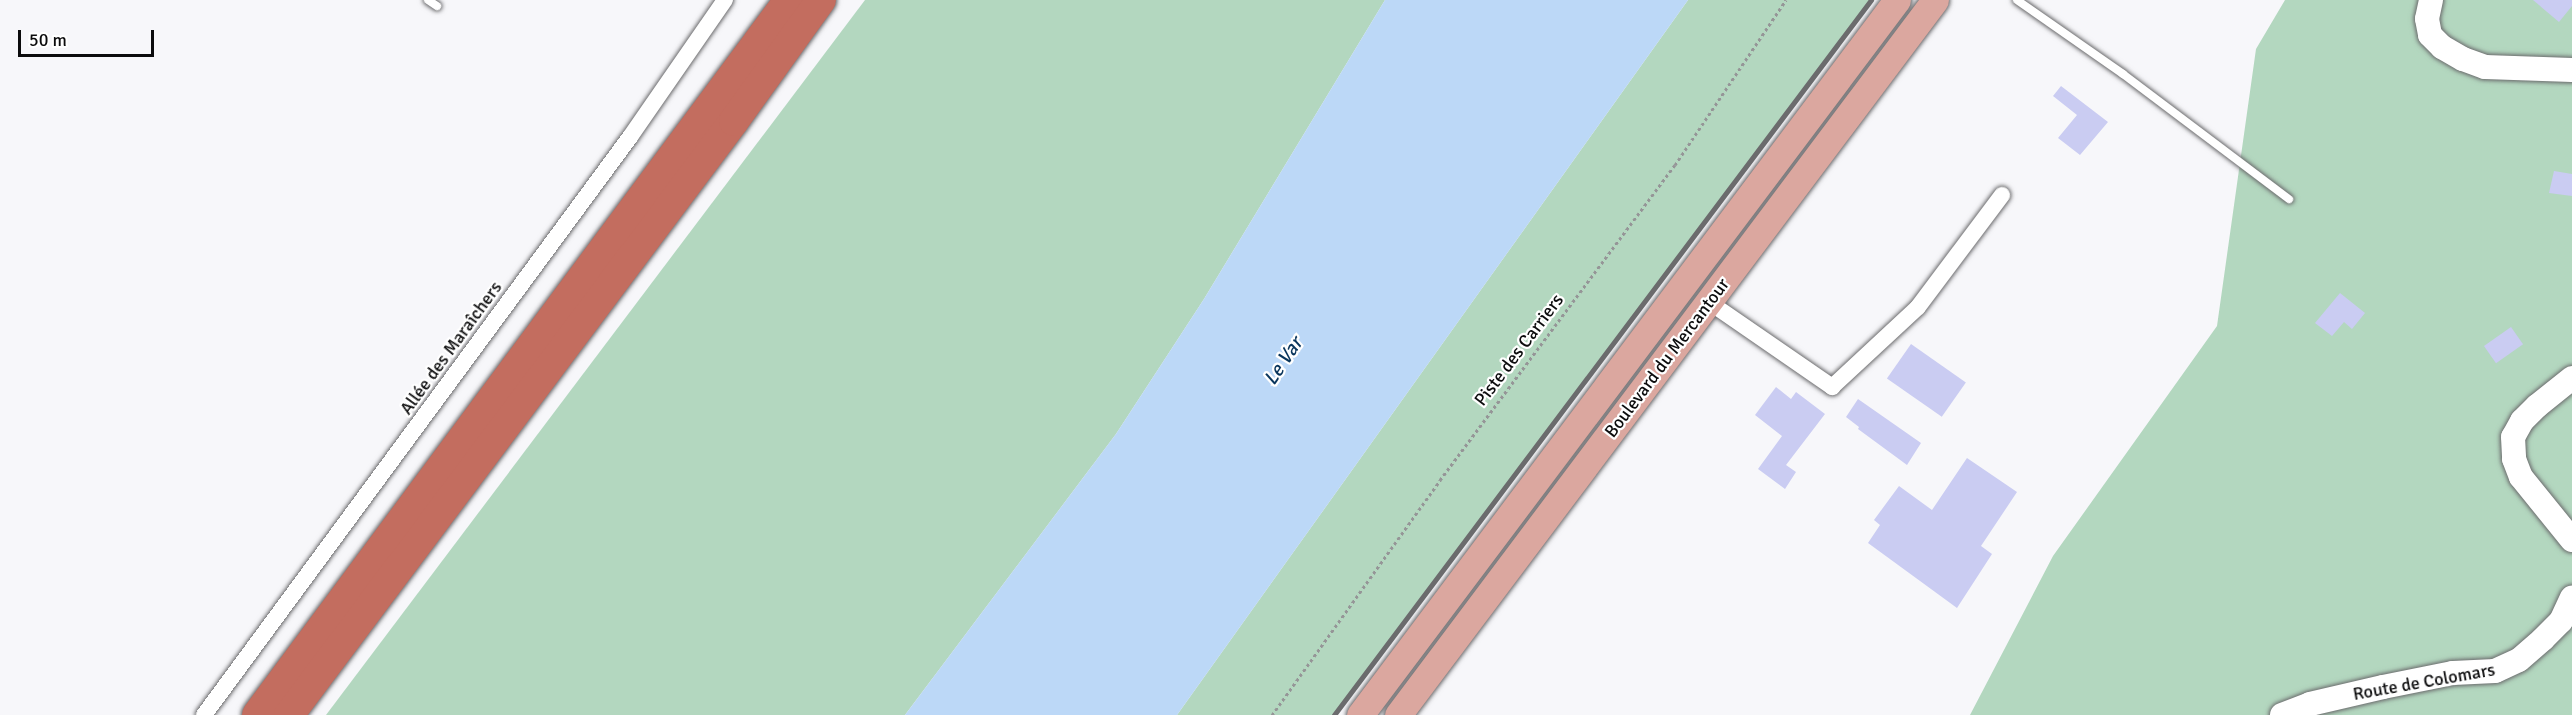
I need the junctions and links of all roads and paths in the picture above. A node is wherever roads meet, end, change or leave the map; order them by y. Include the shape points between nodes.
1 (428, 0) edge
2 (724, 0) edge
3 (789, 0) edge
4 (821, 0) edge
5 (1785, 0) edge
6 (1897, 0) edge
7 (1935, 0) edge
8 (2017, 0) edge
9 (2431, 0) edge
10 (437, 6) dead end
11 (2572, 70) edge
12 (2002, 195) dead end
13 (2289, 200) dead end
14 (1709, 302) junction
15 (2572, 378) edge
16 (2572, 540) edge
17 (2572, 597) edge
18 (204, 715) edge
19 (257, 715) edge
20 (289, 715) edge
21 (1272, 715) edge
22 (1360, 715) edge
23 (1398, 715) edge
24 (2282, 715) edge

1 - 10 lane
2 - 18 street, Allée des Maraîchers via 630,137
3 - 19 highway
4 - 20 highway
5 - 21 path, Piste des Carriers via 1675,165 1447,470
6 - 22 main road, Boulevard du Mercantour
7 - 14 main road, Boulevard du Mercantour
8 - 13 lane via 2123,74
9 - 11 street via 2427,19 2430,35 2463,59 2485,67
12 - 14 street via 1918,308 1832,387
14 - 23 main road, Boulevard du Mercantour
15 - 16 street via 2537,406 2513,437 2514,459 2521,477
17 - 24 street, Route de Colomars via 2561,621 2543,639 2519,660 2495,671 2454,673 2383,687 2310,704

